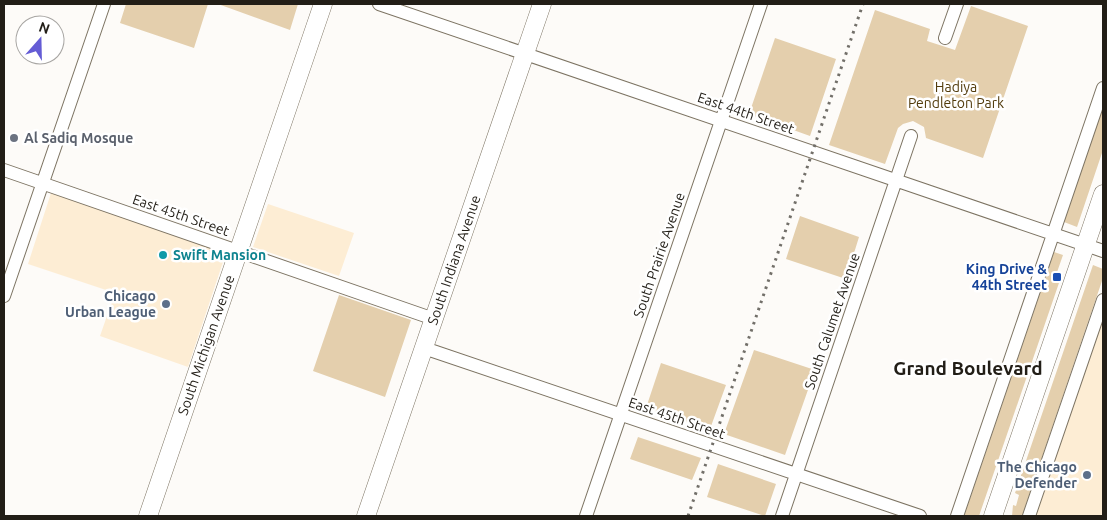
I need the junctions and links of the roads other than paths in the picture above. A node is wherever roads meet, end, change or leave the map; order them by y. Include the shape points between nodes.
1 (104, 4) edge
2 (323, 4) edge
3 (379, 4) edge
4 (542, 4) edge
5 (761, 4) edge
6 (957, 4) edge
7 (945, 38) dead end
8 (525, 54) junction
9 (1103, 88) edge
10 (721, 121) junction
11 (911, 136) dead end
12 (4, 170) edge
13 (895, 180) junction
14 (42, 183) junction
15 (1103, 194) edge
16 (1054, 234) junction
17 (1086, 245) junction
18 (239, 251) junction
19 (1103, 251) edge
20 (4, 296) edge
21 (1103, 300) edge
22 (434, 319) junction
23 (424, 348) junction
24 (621, 414) junction
25 (796, 474) junction
26 (148, 516) edge
27 (366, 516) edge
28 (586, 516) edge
29 (782, 516) edge
30 (920, 516) edge
31 (957, 516) edge
32 (993, 516) edge
33 (1030, 516) edge

1 - 14 street
2 - 18 street, South Michigan Avenue
3 - 8 street, East 44th Street
4 - 8 street, South Indiana Avenue
5 - 10 street, South Prairie Avenue
6 - 7 street
8 - 10 street, East 44th Street
8 - 22 street, South Indiana Avenue
9 - 16 street
10 - 13 street, East 44th Street
10 - 24 street, South Prairie Avenue
11 - 13 street, South Calumet Avenue
12 - 14 street, East 45th Street
13 - 16 street, East 44th Street
13 - 25 street, South Calumet Avenue
14 - 18 street, East 45th Street
14 - 20 street
15 - 17 street
16 - 17 street, East 44th Street
16 - 31 street
17 - 19 street, East 44th Street
17 - 32 street
18 - 22 street, East 45th Street
18 - 26 street, South Michigan Avenue
21 - 33 street
22 - 23 street, South Indiana Avenue
23 - 24 street, East 45th Street
23 - 27 street, South Indiana Avenue
24 - 25 street, East 45th Street
24 - 28 street, South Prairie Avenue
25 - 29 street, South Calumet Avenue
25 - 30 street, East 45th Street

